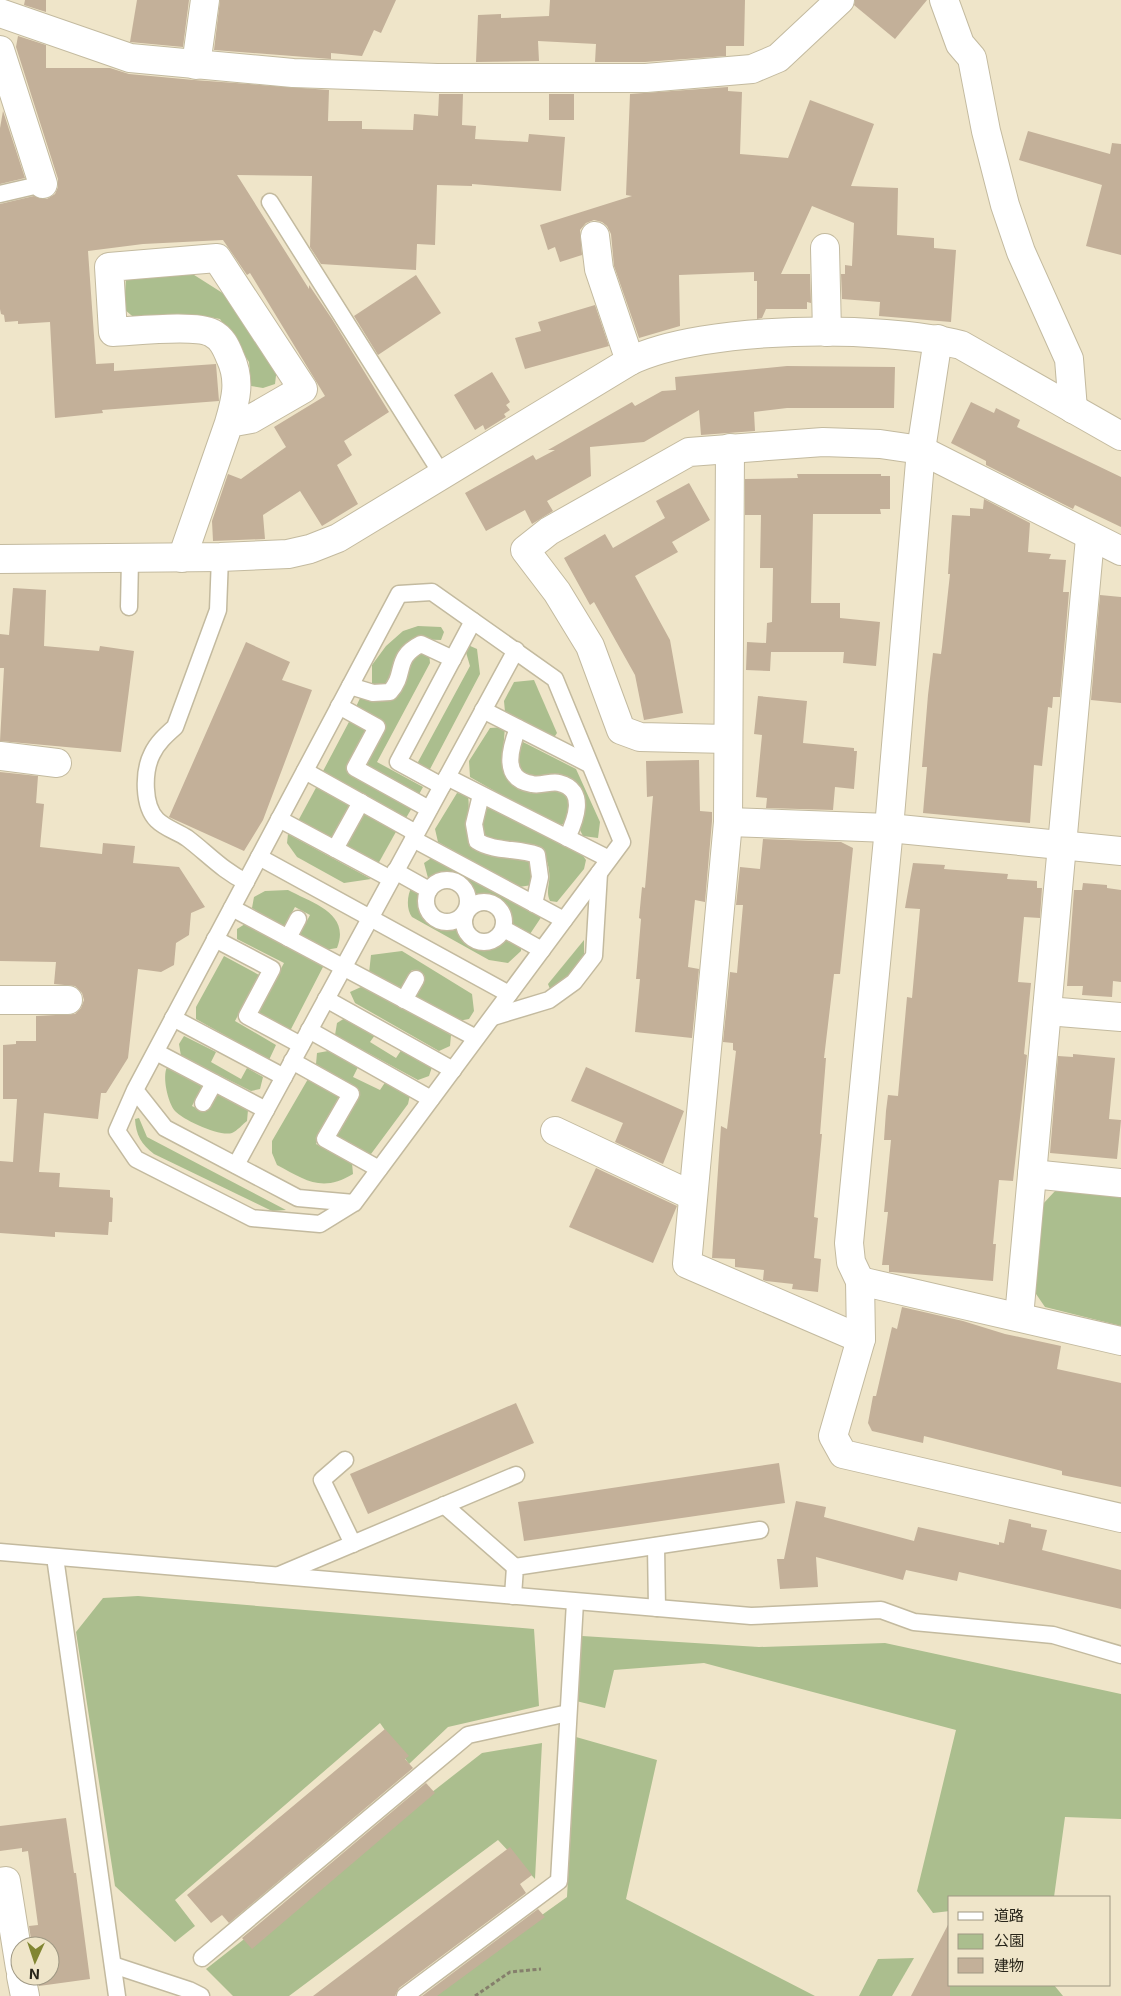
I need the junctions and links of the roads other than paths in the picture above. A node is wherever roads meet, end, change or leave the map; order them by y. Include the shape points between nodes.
1 (205, 0) edge
2 (840, 0) edge
3 (944, 0) edge
4 (0, 13) edge
5 (0, 50) edge
6 (196, 65) junction
7 (43, 184) joint
8 (0, 194) edge
9 (270, 202) dead end
10 (595, 236) dead end
11 (825, 248) dead end
12 (827, 332) junction
13 (938, 339) junction
14 (630, 361) junction
15 (1073, 409) junction
16 (229, 423) junction
17 (1121, 436) edge
18 (730, 448) junction
19 (921, 450) junction
20 (444, 476) junction
21 (1090, 538) junction
22 (1121, 551) edge
23 (220, 557) junction
24 (182, 558) junction
25 (0, 559) edge
26 (130, 559) junction
27 (129, 607) dead end
28 (473, 620) junction
29 (516, 650) junction
30 (453, 659) junction
31 (350, 686) junction
32 (339, 706) junction
33 (483, 710) junction
34 (518, 728) junction
35 (728, 738) junction
36 (0, 756) edge
37 (57, 763) dead end
38 (590, 764) junction
39 (305, 770) junction
40 (444, 782) junction
41 (481, 795) junction
42 (361, 802) junction
43 (429, 809) junction
44 (279, 819) junction
45 (728, 822) junction
46 (889, 828) junction
47 (415, 836) junction
48 (568, 838) junction
49 (1063, 846) junction
50 (335, 849) junction
51 (1121, 851) edge
52 (259, 857) junction
53 (609, 860) junction
54 (599, 873) junction
55 (393, 875) junction
56 (246, 882) junction
57 (429, 890) junction
58 (534, 904) junction
59 (232, 908) junction
60 (466, 912) junction
61 (370, 917) junction
62 (298, 919) dead end
63 (564, 920) junction
64 (504, 928) junction
65 (288, 938) junction
66 (215, 939) junction
67 (542, 950) junction
68 (343, 968) junction
69 (416, 979) dead end
70 (509, 994) junction
71 (326, 999) junction
72 (0, 1000) edge
73 (68, 1000) dead end
74 (404, 1000) junction
75 (1047, 1011) junction
76 (492, 1017) junction
77 (1121, 1017) edge
78 (173, 1018) junction
79 (309, 1030) junction
80 (476, 1038) junction
81 (301, 1045) junction
82 (156, 1052) junction
83 (292, 1061) junction
84 (453, 1070) junction
85 (284, 1077) junction
86 (214, 1083) junction
87 (135, 1090) junction
88 (431, 1099) junction
89 (203, 1103) dead end
90 (266, 1110) junction
91 (555, 1131) dead end
92 (236, 1165) junction
93 (379, 1169) junction
94 (1032, 1174) junction
95 (1121, 1183) edge
96 (693, 1196) junction
97 (354, 1203) junction
98 (860, 1281) junction
99 (1018, 1317) junction
100 (861, 1339) junction
101 (1121, 1341) edge
102 (345, 1460) dead end
103 (516, 1475) dead end
104 (444, 1505) junction
105 (1121, 1518) edge
106 (760, 1530) dead end
107 (353, 1544) junction
108 (656, 1546) junction
109 (0, 1552) edge
110 (55, 1557) junction
111 (515, 1568) junction
112 (276, 1576) junction
113 (514, 1596) junction
114 (575, 1602) junction
115 (657, 1608) junction
116 (1121, 1655) edge
117 (568, 1713) junction
118 (0, 1882) edge
119 (15, 1936) edge
120 (202, 1958) dead end
121 (113, 1965) junction
122 (117, 1996) edge
123 (201, 1996) edge
124 (405, 1996) edge

1 - 6 street
2 - 6 street via 778,58 752,69 646,78 438,78 293,73
3 - 15 street via 960,44 972,58 986,131 1021,252 1069,359
4 - 6 street via 130,58
5 - 7 street
7 - 8 lane
9 - 20 lane
10 - 14 street via 599,269
11 - 12 street
12 - 13 street
12 - 14 street via 686,342 651,351
13 - 15 street via 961,345
13 - 19 street
14 - 20 street
15 - 17 street
16 - 16 street via 251,419 303,390 217,258 109,267 113,332 197,329 212,333 223,341 236,368 238,392
16 - 24 street
18 - 19 street via 823,442 880,444
18 - 35 street
18 - 35 street via 689,452 549,530 525,550 557,592 590,646 621,730 640,737
19 - 21 street
19 - 46 street
20 - 23 street via 338,538 310,549 288,554
21 - 22 street
21 - 49 street
23 - 24 street
23 - 56 lane via 218,610 175,727 151,755 147,776 149,810 158,822 186,838 228,874
24 - 26 street
25 - 26 street
26 - 27 lane
28 - 29 lane
28 - 30 lane
28 - 31 lane via 432,592 399,594
29 - 33 lane
29 - 38 lane via 555,679
30 - 31 lane via 421,644 408,650 397,684 390,692 373,693
30 - 40 lane via 398,762
31 - 32 lane
32 - 39 lane
32 - 43 lane via 377,727 355,768
33 - 34 lane
33 - 40 lane
34 - 38 lane
34 - 48 lane via 510,746 510,764 516,776 532,784 560,783 573,792 578,805
35 - 45 street
36 - 37 street
38 - 53 lane via 622,842
39 - 42 lane
39 - 44 lane
40 - 41 lane
40 - 43 lane
41 - 48 lane
41 - 58 lane via 474,824 477,841 486,846 537,855 540,877
42 - 47 lane
42 - 50 lane
43 - 47 lane
44 - 50 lane
44 - 52 lane
45 - 46 street
45 - 96 street
46 - 49 street
46 - 98 street via 849,1243 851,1262
47 - 55 lane
47 - 58 lane
48 - 53 lane
49 - 51 street
49 - 75 street
50 - 55 lane
52 - 56 lane
52 - 61 lane
53 - 54 lane
54 - 63 lane
54 - 76 lane via 594,956 574,982 549,1000
55 - 57 lane
55 - 61 lane
56 - 59 lane
57 - 60 lane via 448,880 458,883 466,891 469,902
57 - 60 lane via 426,906 435,919 452,922
58 - 63 lane
59 - 65 lane
59 - 66 lane
60 - 64 lane via 473,904 493,902 505,918
60 - 64 lane via 464,928 475,940 492,941
61 - 68 lane
61 - 70 lane
62 - 65 lane
63 - 67 lane
64 - 67 lane
65 - 68 lane
66 - 78 lane
66 - 81 lane via 272,970 246,1016
67 - 70 lane
68 - 71 lane
68 - 74 lane
69 - 74 lane
70 - 76 lane
71 - 79 lane
71 - 84 lane
72 - 73 street
74 - 80 lane
75 - 77 street
75 - 94 street
76 - 80 lane
78 - 82 lane
78 - 85 lane
79 - 81 lane
79 - 88 lane
80 - 84 lane
81 - 83 lane
82 - 86 lane
82 - 87 lane
83 - 85 lane
83 - 93 lane via 351,1094 325,1139
84 - 88 lane
85 - 90 lane
86 - 89 lane
86 - 90 lane
87 - 92 lane via 164,1128
87 - 97 lane via 117,1131 136,1159 252,1218 320,1224
88 - 93 lane
90 - 92 lane
91 - 96 street
92 - 97 lane via 298,1198
93 - 97 lane
94 - 95 street
94 - 99 street
96 - 100 street via 687,1264
98 - 99 street
98 - 100 street
99 - 101 street
100 - 105 street via 833,1436 843,1454
102 - 107 lane via 322,1480
103 - 104 lane
104 - 107 lane
104 - 111 lane
106 - 108 lane
107 - 112 lane
108 - 111 lane
108 - 115 lane
109 - 110 lane
110 - 112 lane
110 - 121 lane
111 - 113 lane
112 - 113 lane
113 - 114 lane
114 - 115 lane
114 - 117 lane
115 - 116 lane via 751,1616 881,1610 914,1622 1053,1636
117 - 120 lane via 468,1734
117 - 124 lane via 559,1881
118 - 119 street via 6,1881
121 - 122 lane
121 - 123 lane

